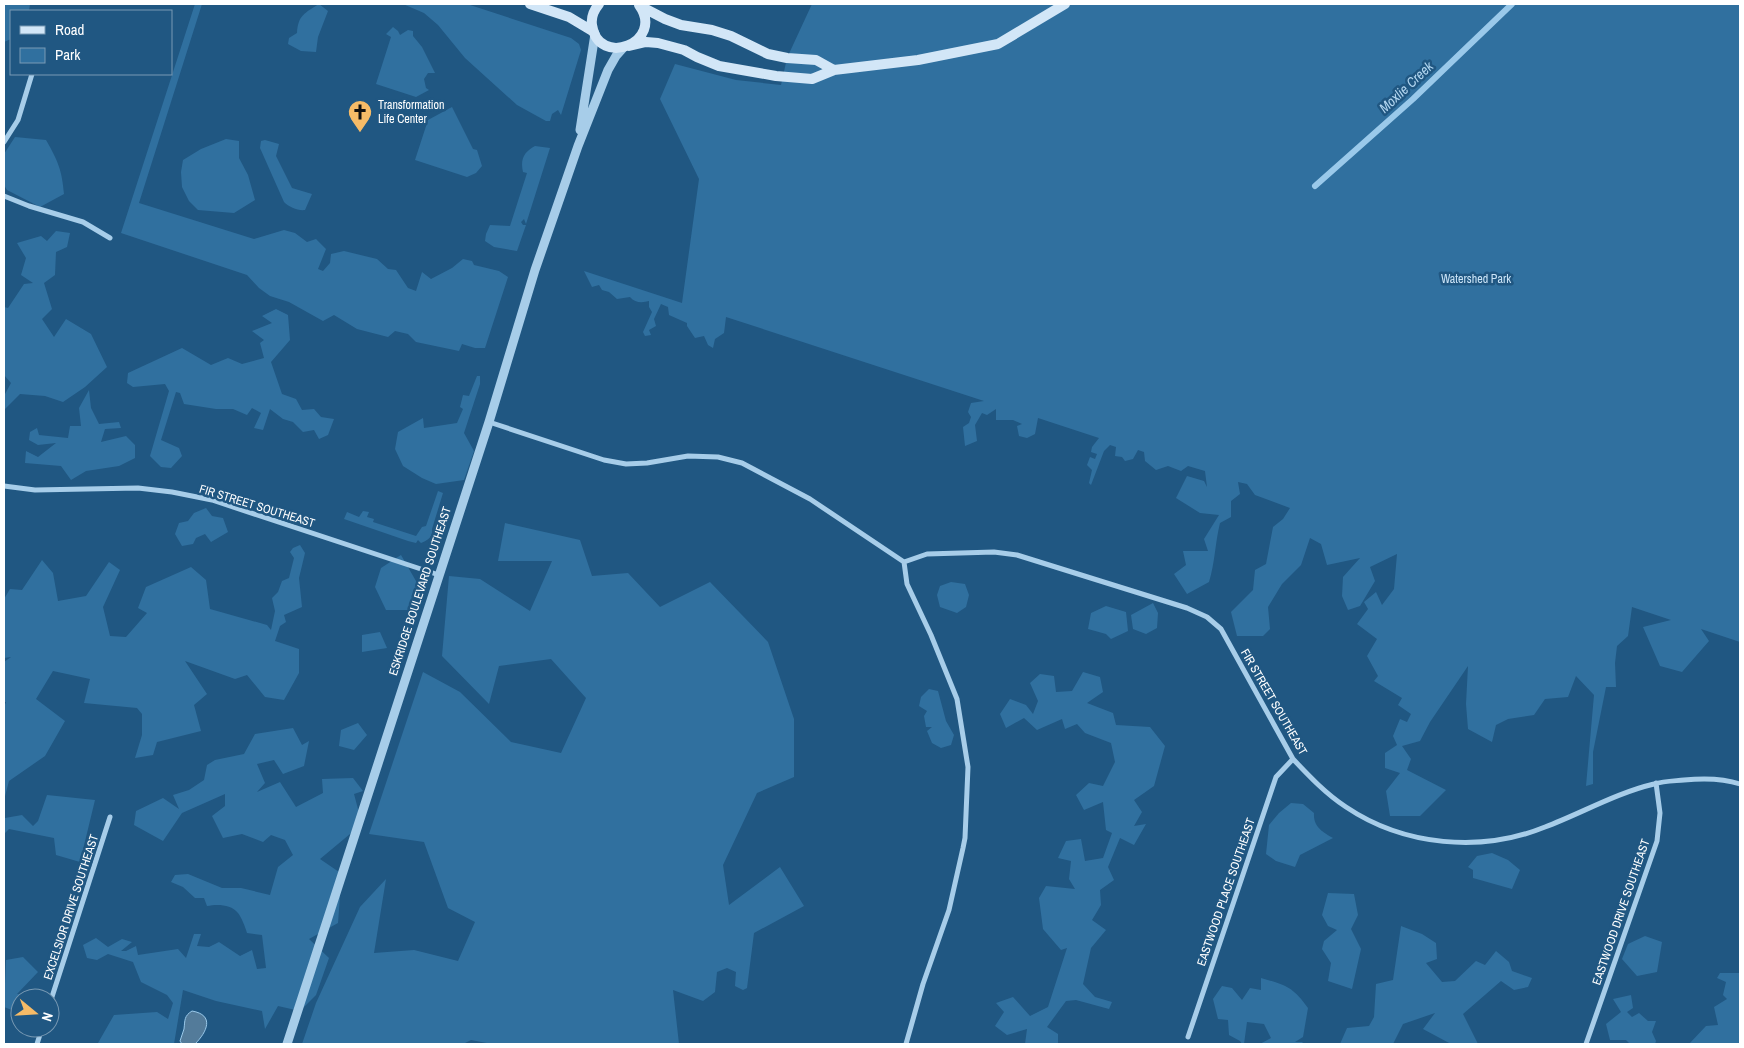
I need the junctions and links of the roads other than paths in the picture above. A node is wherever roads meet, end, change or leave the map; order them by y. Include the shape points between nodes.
1 (530, 4) edge
2 (599, 4) edge
3 (1066, 4) edge
4 (640, 5) edge
5 (595, 33) junction
6 (627, 47) junction
7 (834, 70) junction
8 (32, 75) edge
9 (4, 142) edge
10 (578, 146) junction
11 (4, 196) edge
12 (110, 238) dead end
13 (489, 422) junction
14 (4, 486) edge
15 (904, 562) junction
16 (439, 575) junction
17 (1293, 759) junction
18 (1656, 783) junction
19 (1740, 784) edge
20 (110, 817) dead end
21 (55, 988) edge
22 (1188, 1037) dead end
23 (287, 1044) edge
24 (906, 1044) edge
25 (1586, 1044) edge

1 - 5 main road via 569,17
2 - 5 main road via 593,14
3 - 7 main road via 998,44 918,60
4 - 6 main road via 644,13 644,28 641,36
4 - 7 main road via 681,25 730,36 768,54 816,60
5 - 6 main road via 612,48
5 - 10 street, ESKRIDGE BOULEVARD SOUTHEAST
6 - 7 main road via 658,42 719,66 776,76 812,79
6 - 10 street, ESKRIDGE BOULEVARD SOUTHEAST via 616,56 608,70
8 - 9 street via 18,120
10 - 13 street, ESKRIDGE BOULEVARD SOUTHEAST via 535,270
11 - 12 street via 83,222
13 - 15 street via 604,460 626,464 647,464 688,456 718,457 742,463 810,500
13 - 16 street, ESKRIDGE BOULEVARD SOUTHEAST
14 - 16 street, FIR STREET SOUTHEAST via 35,490 138,488 212,500
15 - 17 street, FIR STREET SOUTHEAST via 927,554 994,552 1017,555 1207,617 1221,629
15 - 24 street via 907,584 957,699 968,767 963,848 949,910
16 - 23 street, ESKRIDGE BOULEVARD SOUTHEAST
17 - 18 street, FIR STREET SOUTHEAST via 1345,807 1392,830 1440,842 1492,841 1528,834 1616,796
17 - 22 street, EASTWOOD PLACE SOUTHEAST via 1276,777
18 - 19 street, FIR STREET SOUTHEAST via 1702,778
18 - 25 street, EASTWOOD DRIVE SOUTHEAST via 1660,813 1657,841
20 - 21 street, EXCELSIOR DRIVE SOUTHEAST

